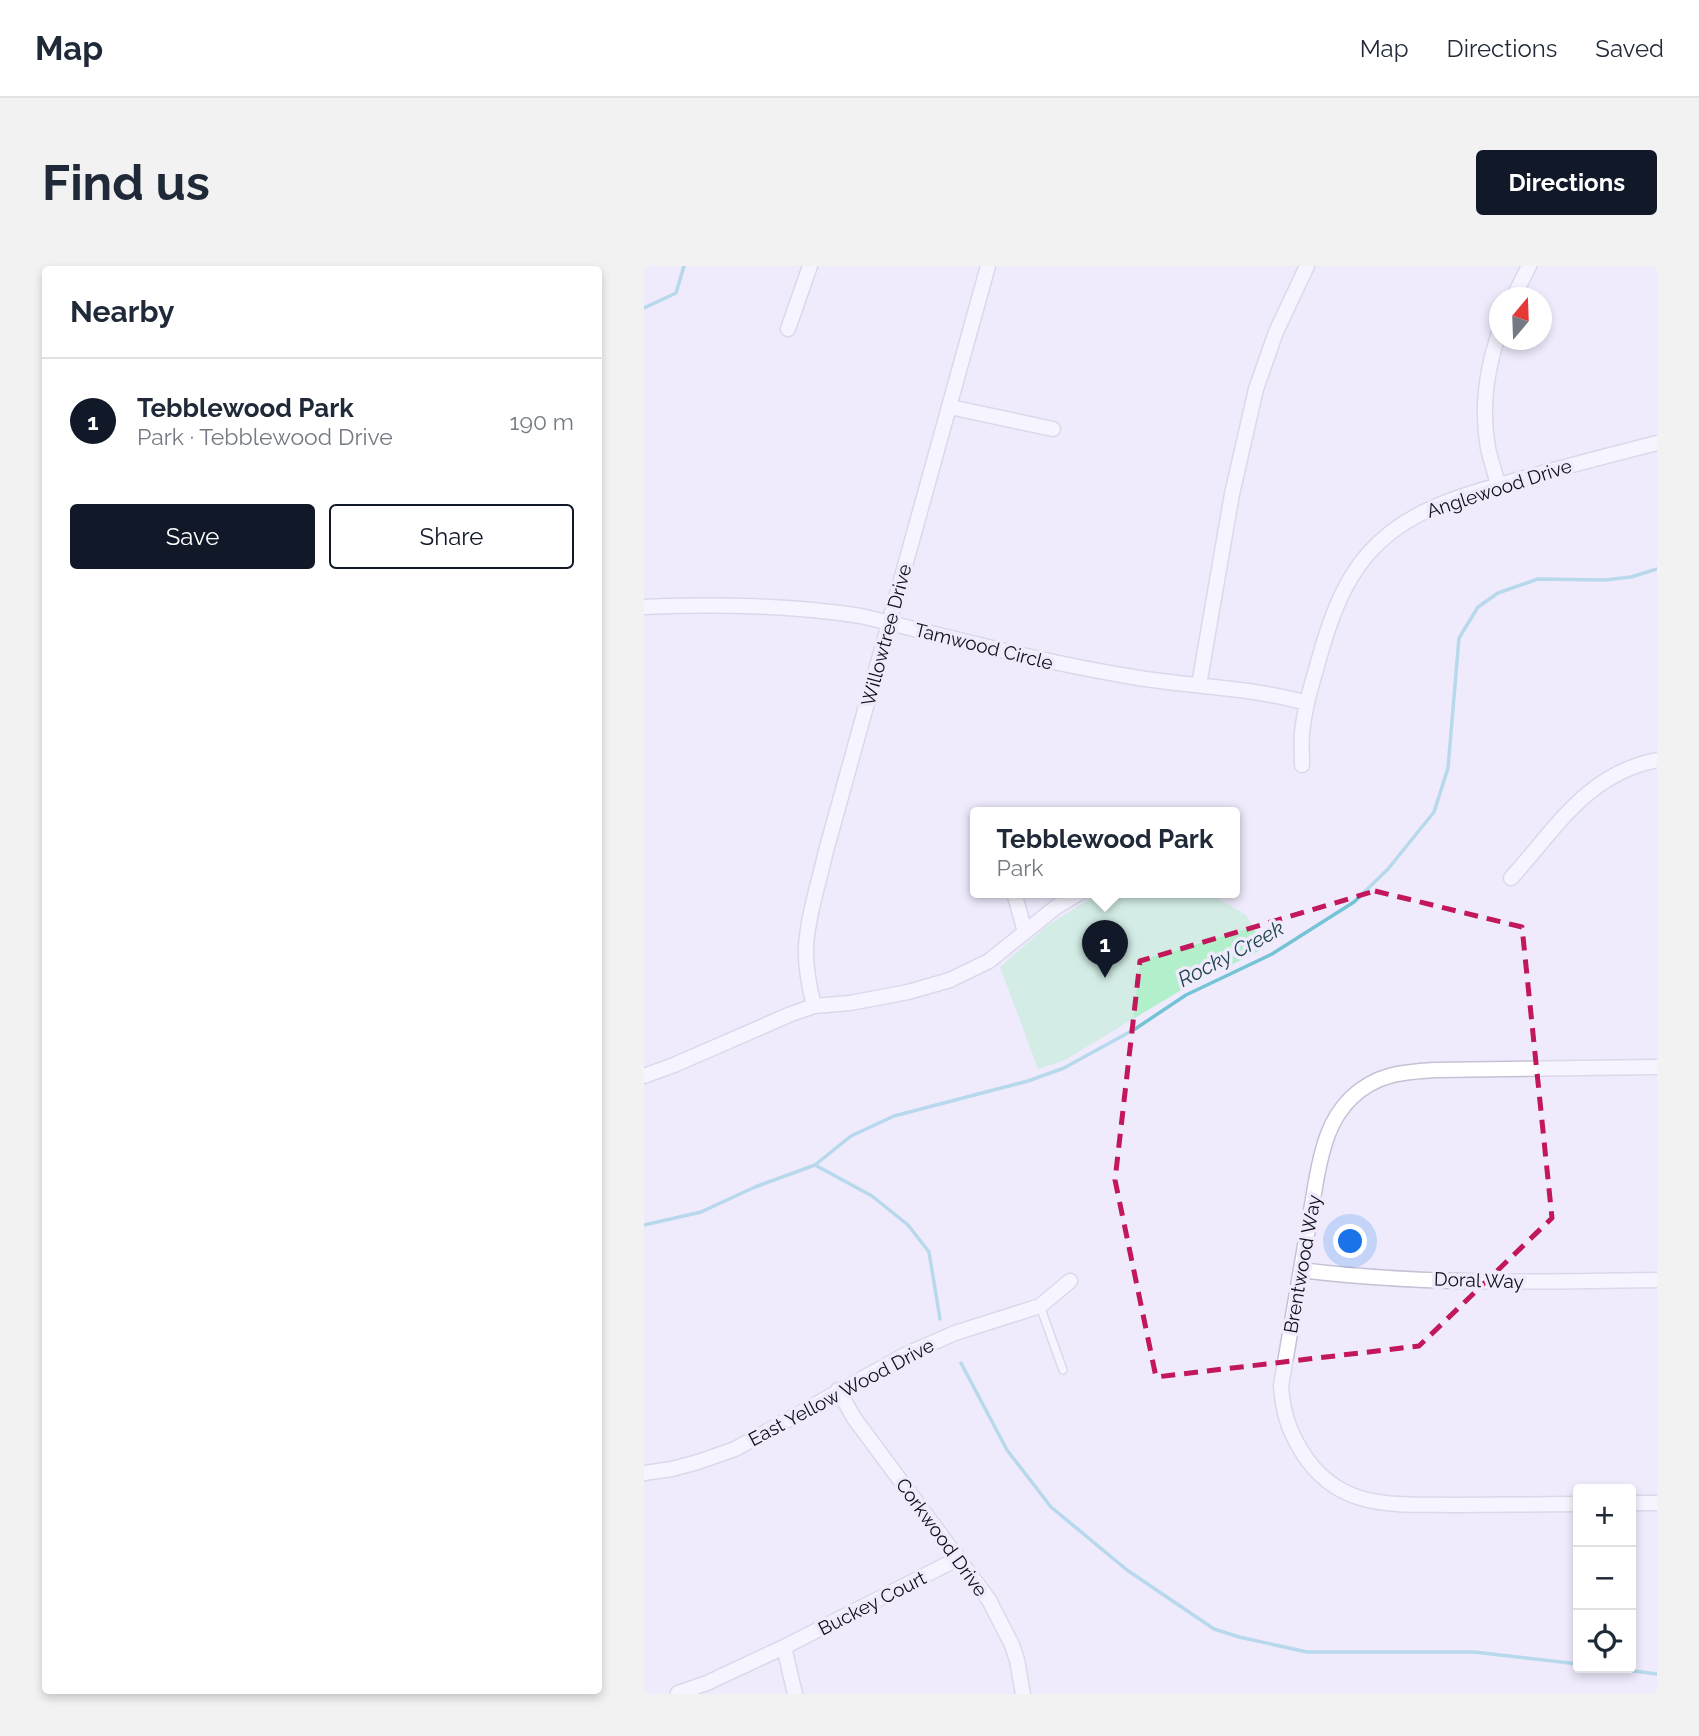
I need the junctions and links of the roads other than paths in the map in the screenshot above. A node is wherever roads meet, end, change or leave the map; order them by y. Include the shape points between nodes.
1 (810, 266) edge
2 (988, 266) edge
3 (1307, 266) edge
4 (1529, 266) edge
5 (1518, 287) edge
6 (788, 329) dead end
7 (1494, 350) edge
8 (950, 407) junction
9 (1053, 429) dead end
10 (1657, 443) edge
11 (1498, 485) junction
12 (644, 607) edge
13 (890, 623) junction
14 (1199, 685) junction
15 (1307, 703) junction
16 (1657, 760) edge
17 (1302, 765) dead end
18 (1511, 878) dead end
19 (1016, 898) edge
20 (1071, 898) edge
21 (1026, 932) junction
22 (814, 1006) junction
23 (1657, 1067) edge
24 (644, 1076) edge
25 (1301, 1270) junction
26 (1657, 1280) edge
27 (1070, 1281) dead end
28 (1040, 1306) junction
29 (1063, 1370) dead end
30 (838, 1390) junction
31 (644, 1473) edge
32 (1636, 1503) edge
33 (1657, 1503) edge
34 (1573, 1504) edge
35 (959, 1558) junction
36 (784, 1647) junction
37 (678, 1693) edge
38 (794, 1694) edge
39 (1023, 1694) edge

1 - 6 street
2 - 8 street, Willowtree Drive
3 - 14 street via 1276,332 1253,401
4 - 5 street
7 - 11 street via 1486,419
8 - 9 street
8 - 13 street, Willowtree Drive
10 - 11 street, Anglewood Drive
11 - 15 street, Anglewood Drive via 1421,512 1367,554 1332,616
12 - 13 street, Tamwood Circle via 783,607
13 - 14 street, Tamwood Circle via 1057,664
13 - 22 street, Willowtree Drive via 808,926 807,977
14 - 15 street, Tamwood Circle
15 - 17 street, Anglewood Drive
16 - 18 street via 1626,768 1596,786
19 - 21 street
20 - 21 street
21 - 22 street via 989,961 950,980 908,992
22 - 24 street
23 - 25 street, Brentwood Way via 1401,1072 1369,1084 1348,1101 1329,1132
25 - 26 street, Doral Way via 1534,1282
25 - 34 street, Brentwood Way via 1281,1386 1283,1407 1288,1427 1323,1479 1346,1494 1392,1504
27 - 28 street, East Yellow Wood Drive
28 - 29 lane
28 - 30 street, East Yellow Wood Drive via 955,1333
30 - 31 street, East Yellow Wood Drive via 735,1449
30 - 35 street, Corkwood Drive
32 - 33 street
35 - 36 street, Buckey Court
35 - 39 street, Corkwood Drive via 1003,1625 1017,1660
36 - 37 street, Buckey Court
36 - 38 street

